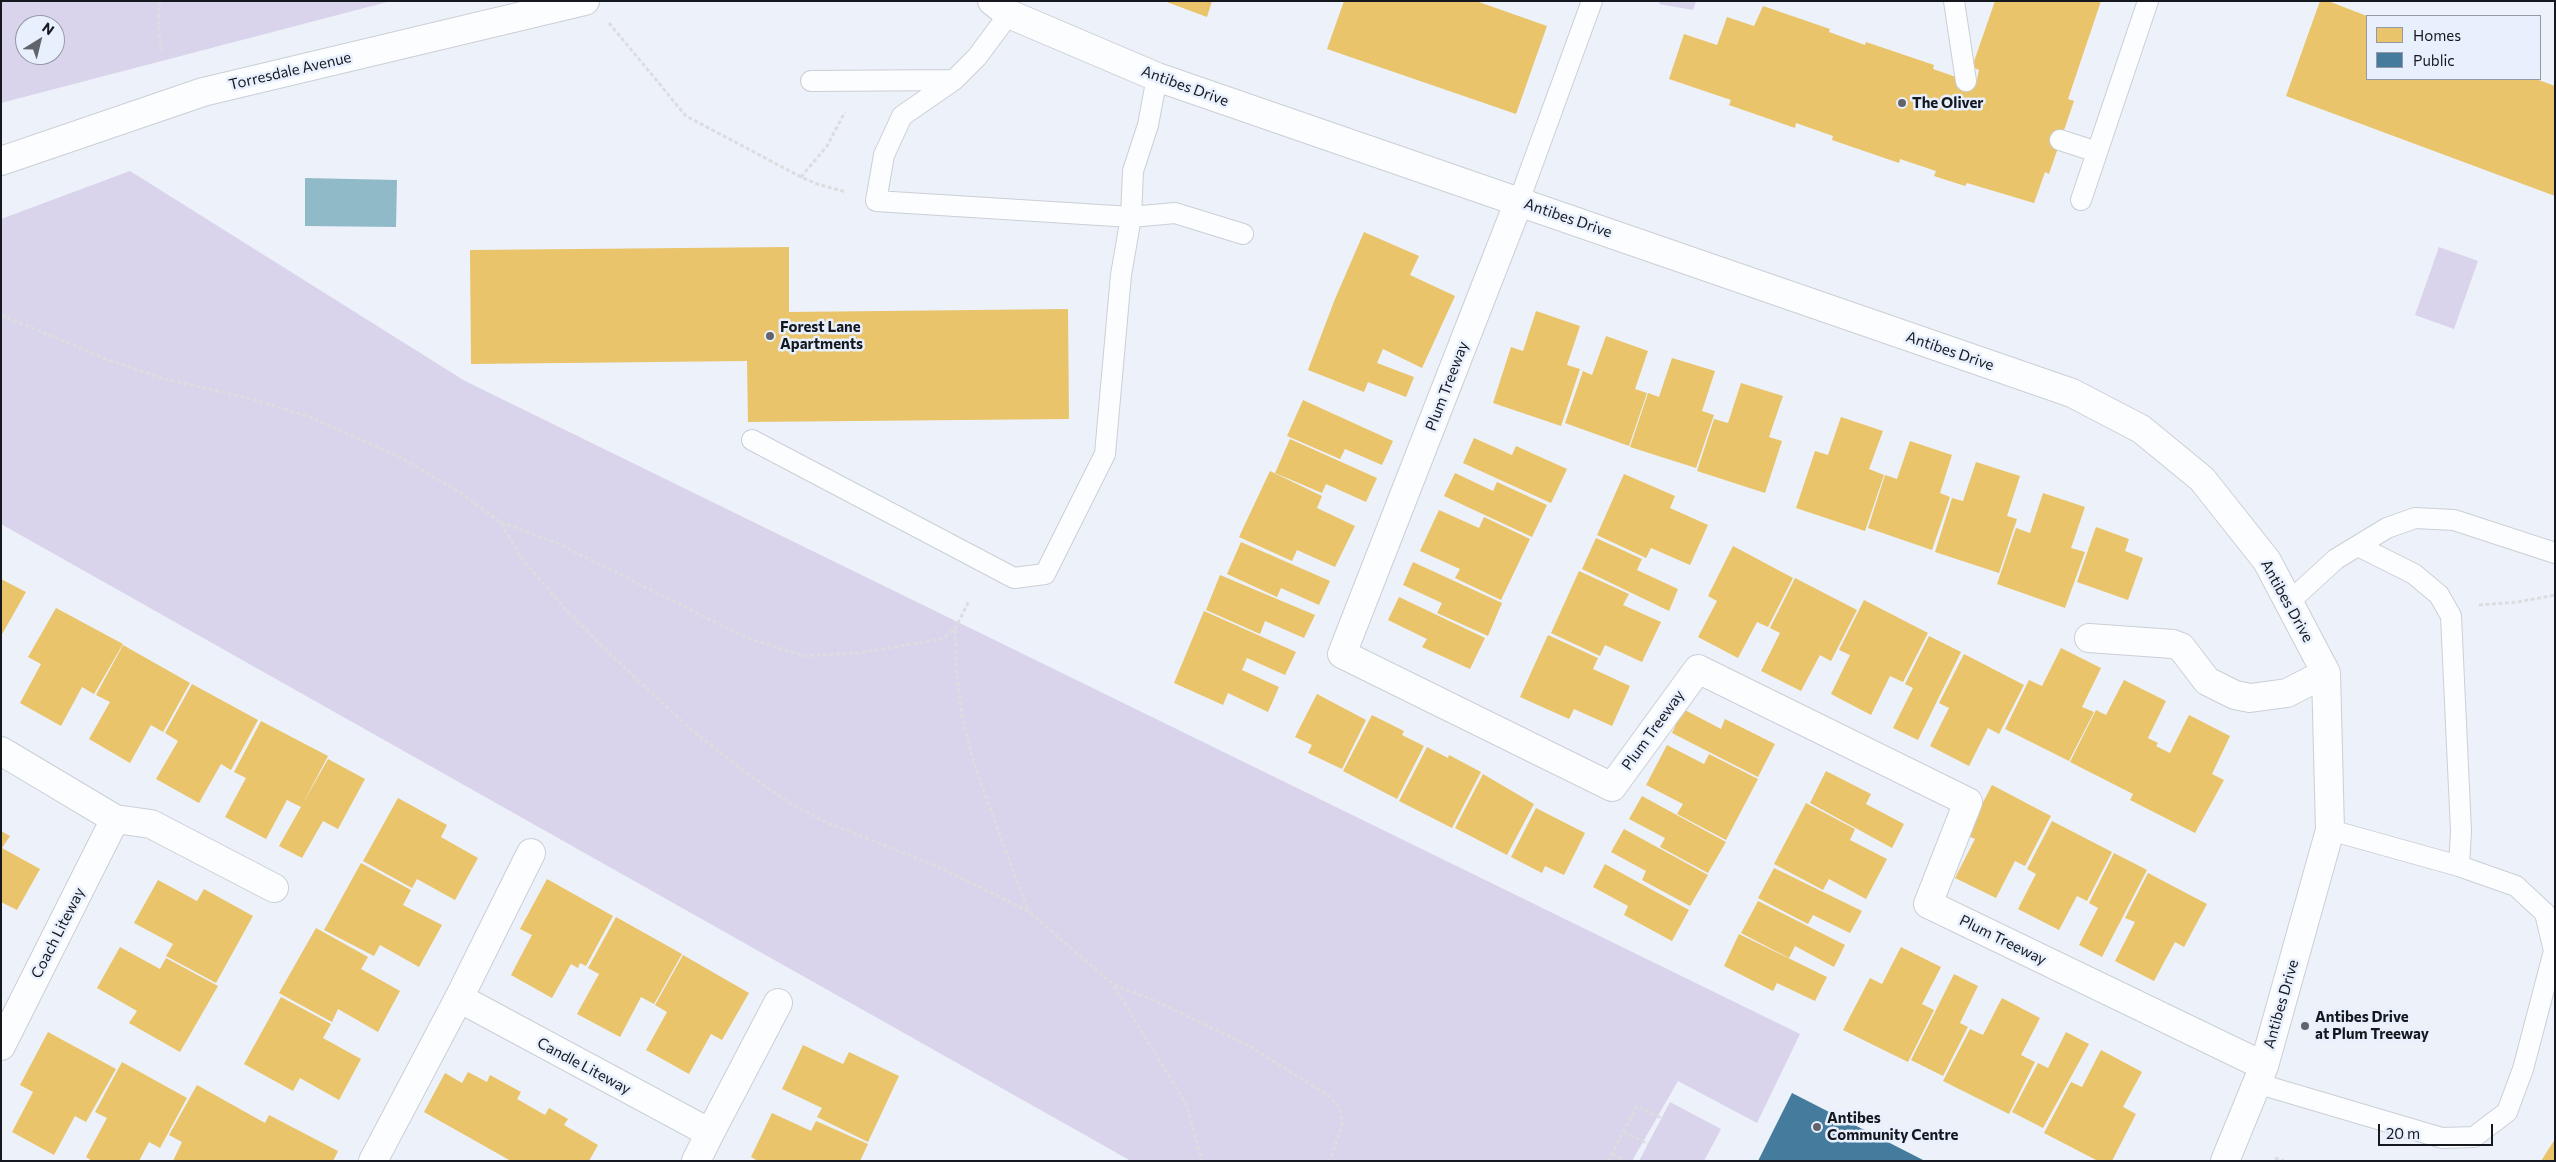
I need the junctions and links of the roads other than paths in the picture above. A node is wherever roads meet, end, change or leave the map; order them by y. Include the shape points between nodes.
1 (585, 1) edge
2 (1592, 1) edge
3 (1954, 1) edge
4 (2148, 1) edge
5 (1005, 5) edge
6 (1157, 77) junction
7 (954, 80) junction
8 (811, 81) dead end
9 (1966, 81) dead end
10 (2060, 140) dead end
11 (2097, 152) junction
12 (1, 161) edge
13 (2081, 200) dead end
14 (1520, 201) junction
15 (1131, 217) junction
16 (1243, 234) dead end
17 (752, 440) dead end
18 (2358, 546) junction
19 (2555, 553) edge
20 (2289, 602) junction
21 (2089, 638) dead end
22 (2326, 673) junction
23 (1, 751) edge
24 (115, 820) junction
25 (2330, 830) junction
26 (531, 853) dead end
27 (2460, 866) junction
28 (274, 888) dead end
29 (459, 998) junction
30 (778, 1003) dead end
31 (1, 1046) edge
32 (2260, 1074) junction
33 (710, 1134) junction
34 (373, 1161) edge
35 (696, 1161) edge
36 (2225, 1161) edge

1 - 12 street, Torresdale Avenue via 203,92
2 - 14 lane
3 - 9 lane
4 - 11 lane
5 - 6 street, Antibes Drive
5 - 7 lane via 976,57
6 - 14 street, Antibes Drive
6 - 15 lane via 1148,125 1132,171
7 - 8 lane
7 - 15 lane via 902,116 884,156 876,201
10 - 11 lane
11 - 13 lane
14 - 20 street, Antibes Drive via 2072,393 2142,429 2202,479 2267,561
14 - 32 street, Plum Treeway via 1342,654 1612,787 1698,669 1968,802 1928,904
15 - 16 lane via 1175,213
15 - 17 lane via 1121,275 1105,454 1045,574 1014,578
18 - 19 lane via 2388,528 2415,518 2454,520
18 - 20 lane via 2336,559
18 - 27 lane via 2414,574 2439,595 2451,616
20 - 22 street, Antibes Drive
21 - 22 street via 2173,644 2181,647 2207,681 2235,695 2250,698 2287,693
22 - 25 street, Antibes Drive
23 - 24 street
24 - 28 street via 151,824
24 - 31 street, Coach Liteway
25 - 27 lane
25 - 32 street, Antibes Drive
26 - 29 street
27 - 32 lane via 2516,886 2545,913 2554,951 2524,1069 2507,1112 2474,1137 2442,1138
29 - 33 street, Candle Liteway
29 - 34 street
30 - 33 street
32 - 36 street, Antibes Drive
33 - 35 street

